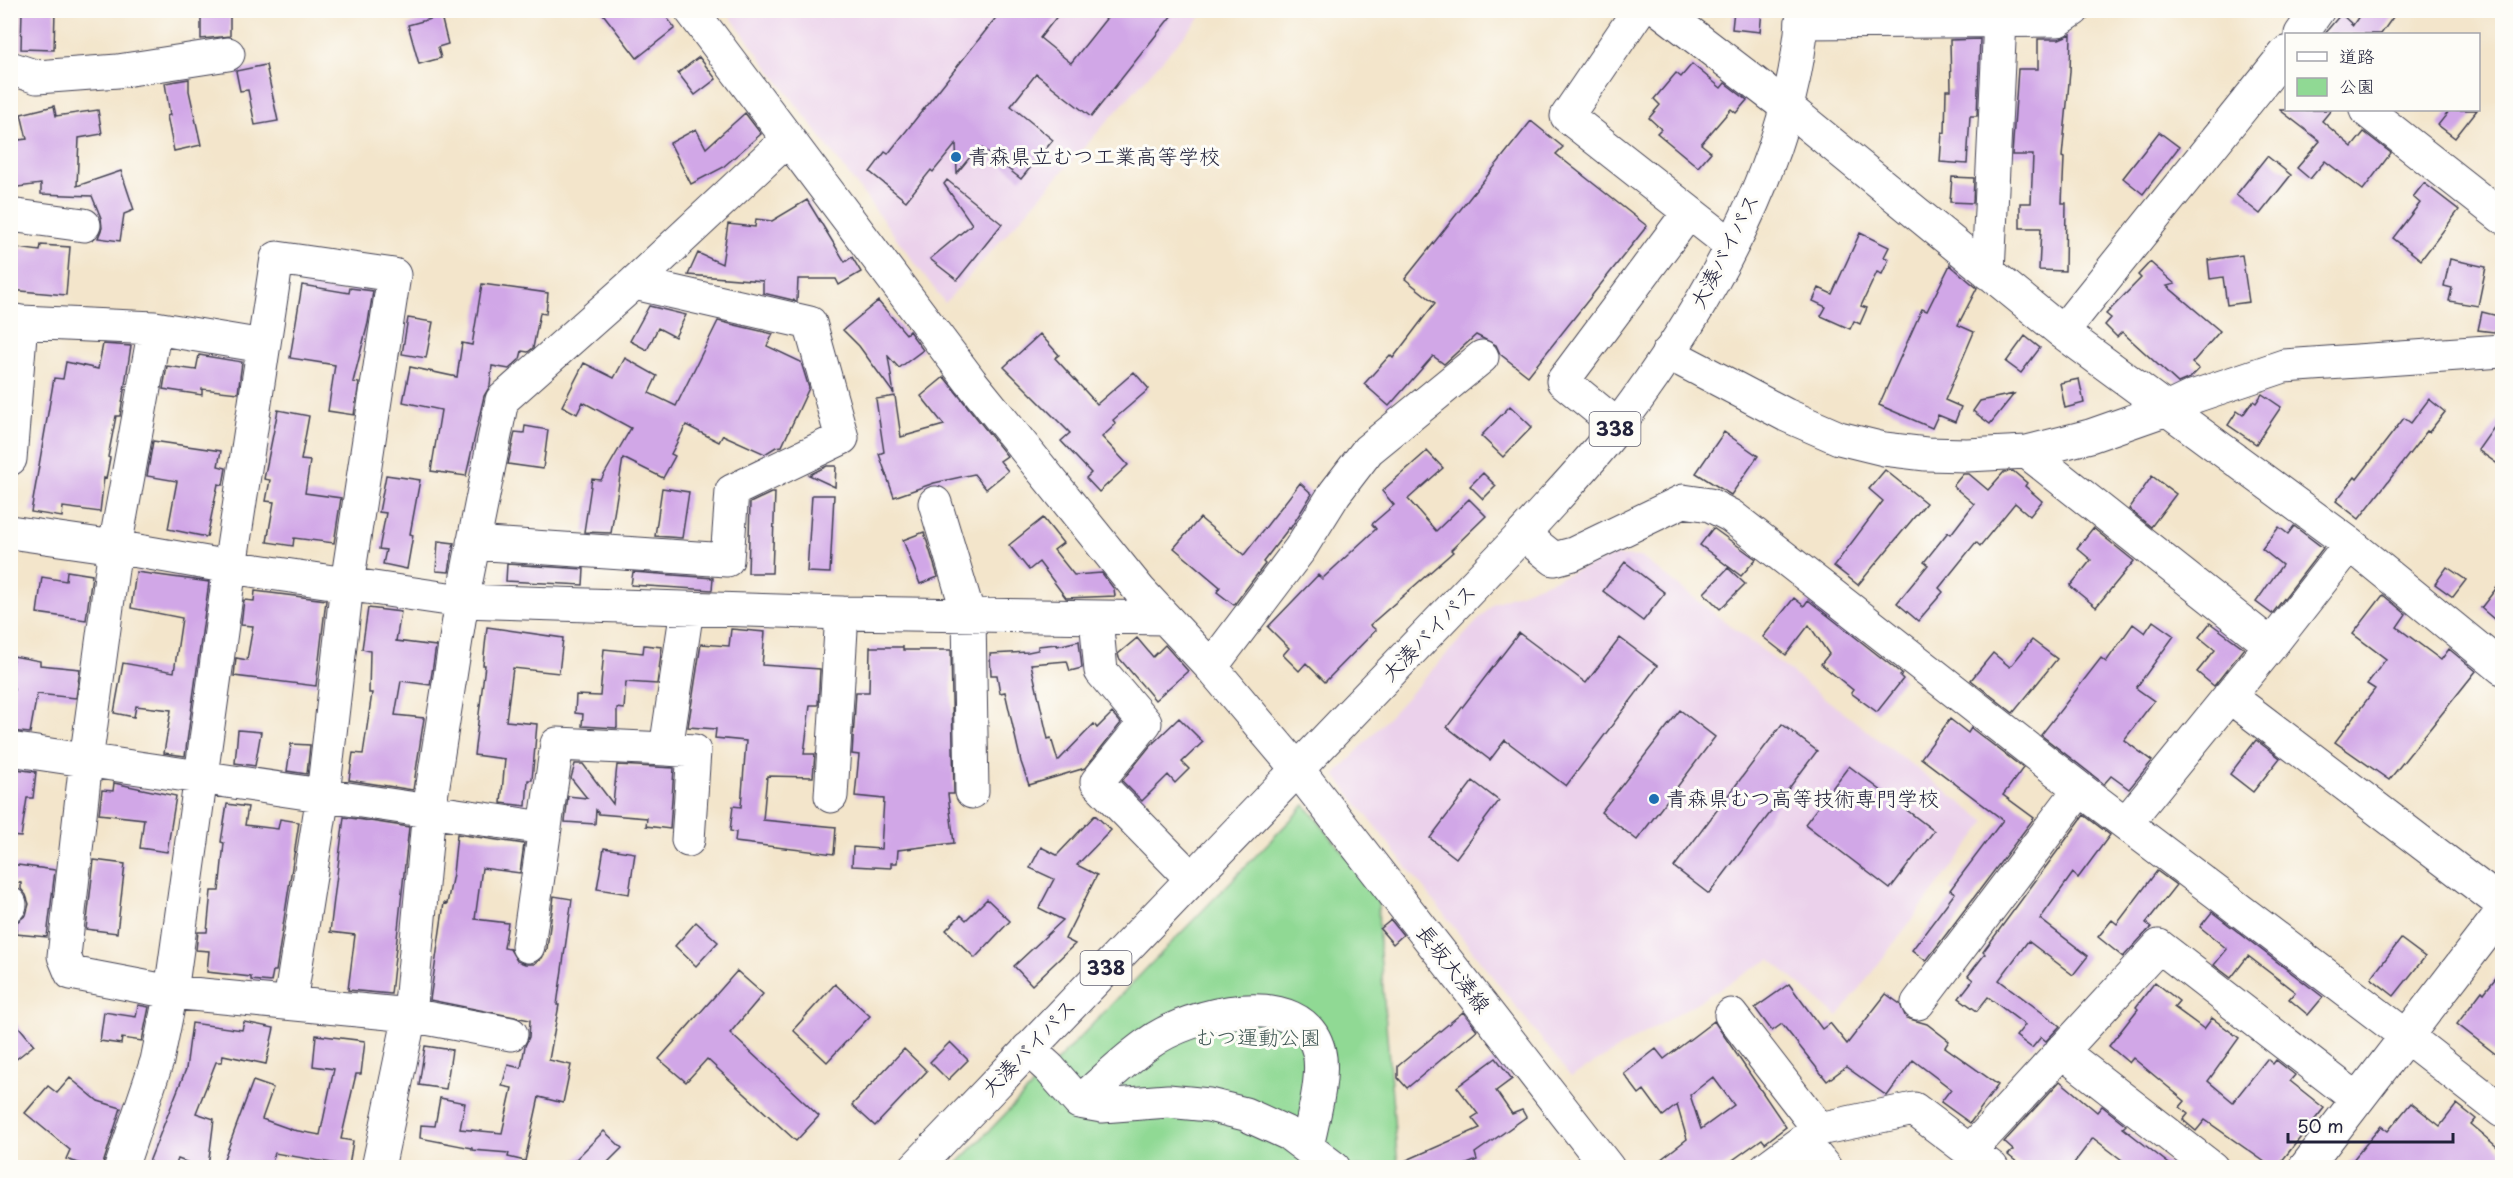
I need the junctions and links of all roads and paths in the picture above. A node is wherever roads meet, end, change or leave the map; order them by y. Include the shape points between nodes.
1 (691, 10) edge
2 (1639, 10) edge
3 (1660, 10) edge
4 (2073, 10) edge
5 (2318, 10) edge
6 (1802, 16) edge
7 (2000, 20) junction
8 (2302, 33) edge
9 (228, 54) dead end
10 (2285, 54) edge
11 (10, 68) edge
12 (1788, 108) junction
13 (2367, 111) edge
14 (788, 139) junction
15 (1689, 212) junction
16 (10, 215) edge
17 (2502, 217) edge
18 (84, 225) dead end
19 (1731, 245) junction
20 (1988, 273) junction
21 (634, 283) junction
22 (16, 321) edge
23 (155, 328) junction
24 (2062, 332) junction
25 (263, 346) junction
26 (2502, 351) edge
27 (1668, 353) junction
28 (1482, 357) dead end
29 (2167, 409) junction
30 (1618, 426) junction
31 (2026, 452) junction
32 (10, 459) edge
33 (935, 503) dead end
34 (10, 532) edge
35 (1523, 534) junction
36 (473, 543) junction
37 (2350, 544) junction
38 (115, 547) junction
39 (727, 560) junction
40 (230, 567) junction
41 (347, 584) junction
42 (462, 601) junction
43 (687, 609) junction
44 (728, 610) junction
45 (842, 613) junction
46 (969, 616) junction
47 (1096, 618) junction
48 (1165, 618) junction
49 (2271, 645) junction
50 (1211, 667) junction
51 (2502, 668) edge
52 (2229, 696) junction
53 (10, 748) edge
54 (666, 749) junction
55 (86, 761) junction
56 (1298, 770) junction
57 (200, 778) junction
58 (2080, 789) junction
59 (972, 792) dead end
60 (323, 795) junction
61 (831, 796) dead end
62 (429, 810) junction
63 (2126, 823) junction
64 (544, 828) junction
65 (688, 840) dead end
66 (1191, 878) junction
67 (2502, 904) edge
68 (2502, 912) edge
69 (528, 946) dead end
70 (171, 992) junction
71 (290, 1002) junction
72 (1918, 1003) dead end
73 (410, 1015) junction
74 (1731, 1015) dead end
75 (511, 1034) dead end
76 (2406, 1035) junction
77 (1028, 1049) junction
78 (2061, 1051) junction
79 (2357, 1099) junction
80 (1079, 1102) junction
81 (2502, 1111) edge
82 (1811, 1135) junction
83 (1307, 1147) junction
84 (1982, 1159) edge
85 (2312, 1165) edge
86 (121, 1167) edge
87 (378, 1167) edge
88 (915, 1167) edge
89 (1334, 1167) edge
90 (1608, 1167) edge
91 (1766, 1167) edge
92 (1825, 1167) edge
93 (2212, 1167) edge

1 - 14 main road, 長坂大湊線
2 - 15 main road via 1567,116
3 - 12 main road
4 - 7 main road via 2058,20
5 - 8 main road
6 - 7 main road
6 - 12 main road, 大湊バイパス / 338
7 - 20 main road
9 - 11 main road via 118,71 37,77
10 - 24 main road
12 - 19 main road, 大湊バイパス / 338
12 - 20 main road
13 - 17 main road
14 - 21 main road
14 - 48 main road, 長坂大湊線 via 971,382
15 - 19 main road
15 - 30 main road via 1563,381
16 - 18 main road
19 - 27 main road, 大湊バイパス / 338
20 - 24 main road
21 - 36 main road via 502,400
21 - 39 main road via 810,323 842,438 732,491
22 - 23 main road
22 - 32 main road
23 - 25 main road
23 - 38 main road
24 - 29 main road
25 - 40 main road
25 - 41 main road via 277,258 394,275
26 - 29 main road via 2284,366 2192,396
27 - 30 main road, 大湊バイパス / 338
27 - 31 main road via 1839,438 1926,454
28 - 50 main road via 1368,450
29 - 31 main road via 2090,436
29 - 37 main road
30 - 35 main road, 大湊バイパス / 338
31 - 49 main road
33 - 46 main road
34 - 38 main road
35 - 56 main road, 大湊バイパス / 338
35 - 58 main road via 1554,559 1573,554 1683,501 1710,505 1731,516
36 - 39 main road
36 - 42 main road
37 - 49 main road
37 - 51 main road
38 - 40 main road
38 - 55 main road
39 - 44 main road
40 - 41 main road
40 - 57 main road
41 - 42 main road
41 - 60 main road
42 - 43 main road
42 - 62 main road
43 - 44 main road
43 - 54 main road
44 - 45 main road
45 - 46 main road
45 - 61 main road
46 - 47 main road
46 - 59 main road
47 - 48 main road
47 - 66 main road via 1101,671 1145,723 1096,782
48 - 50 main road, 長坂大湊線
49 - 52 main road
50 - 56 main road, 長坂大湊線
52 - 63 main road
52 - 67 main road
53 - 55 main road
54 - 64 main road via 556,744
54 - 65 main road via 694,751
55 - 57 main road
55 - 70 main road via 64,956 71,973
56 - 66 main road, 大湊バイパス / 338
56 - 90 main road, 長坂大湊線
57 - 60 main road
57 - 70 main road
58 - 63 main road
58 - 72 main road
60 - 62 main road
60 - 71 main road
62 - 64 main road
62 - 73 main road
63 - 76 main road
64 - 69 main road
66 - 77 main road, 大湊バイパス / 338
68 - 76 main road
70 - 71 main road
70 - 86 main road via 157,1061
71 - 73 main road
73 - 75 main road
73 - 87 main road
74 - 82 main road
76 - 79 main road
76 - 81 main road
77 - 80 main road
77 - 88 main road, 大湊バイパス / 338
78 - 79 main road via 2159,946
78 - 84 main road
78 - 93 main road
79 - 85 main road
80 - 83 main road via 1102,1106 1168,1101 1209,1105 1245,1114
80 - 83 main road via 1150,1042 1175,1028 1243,1011 1274,1012 1293,1017 1310,1031 1319,1053 1318,1089
82 - 84 main road via 1914,1109
82 - 91 main road
82 - 92 main road
83 - 89 main road

